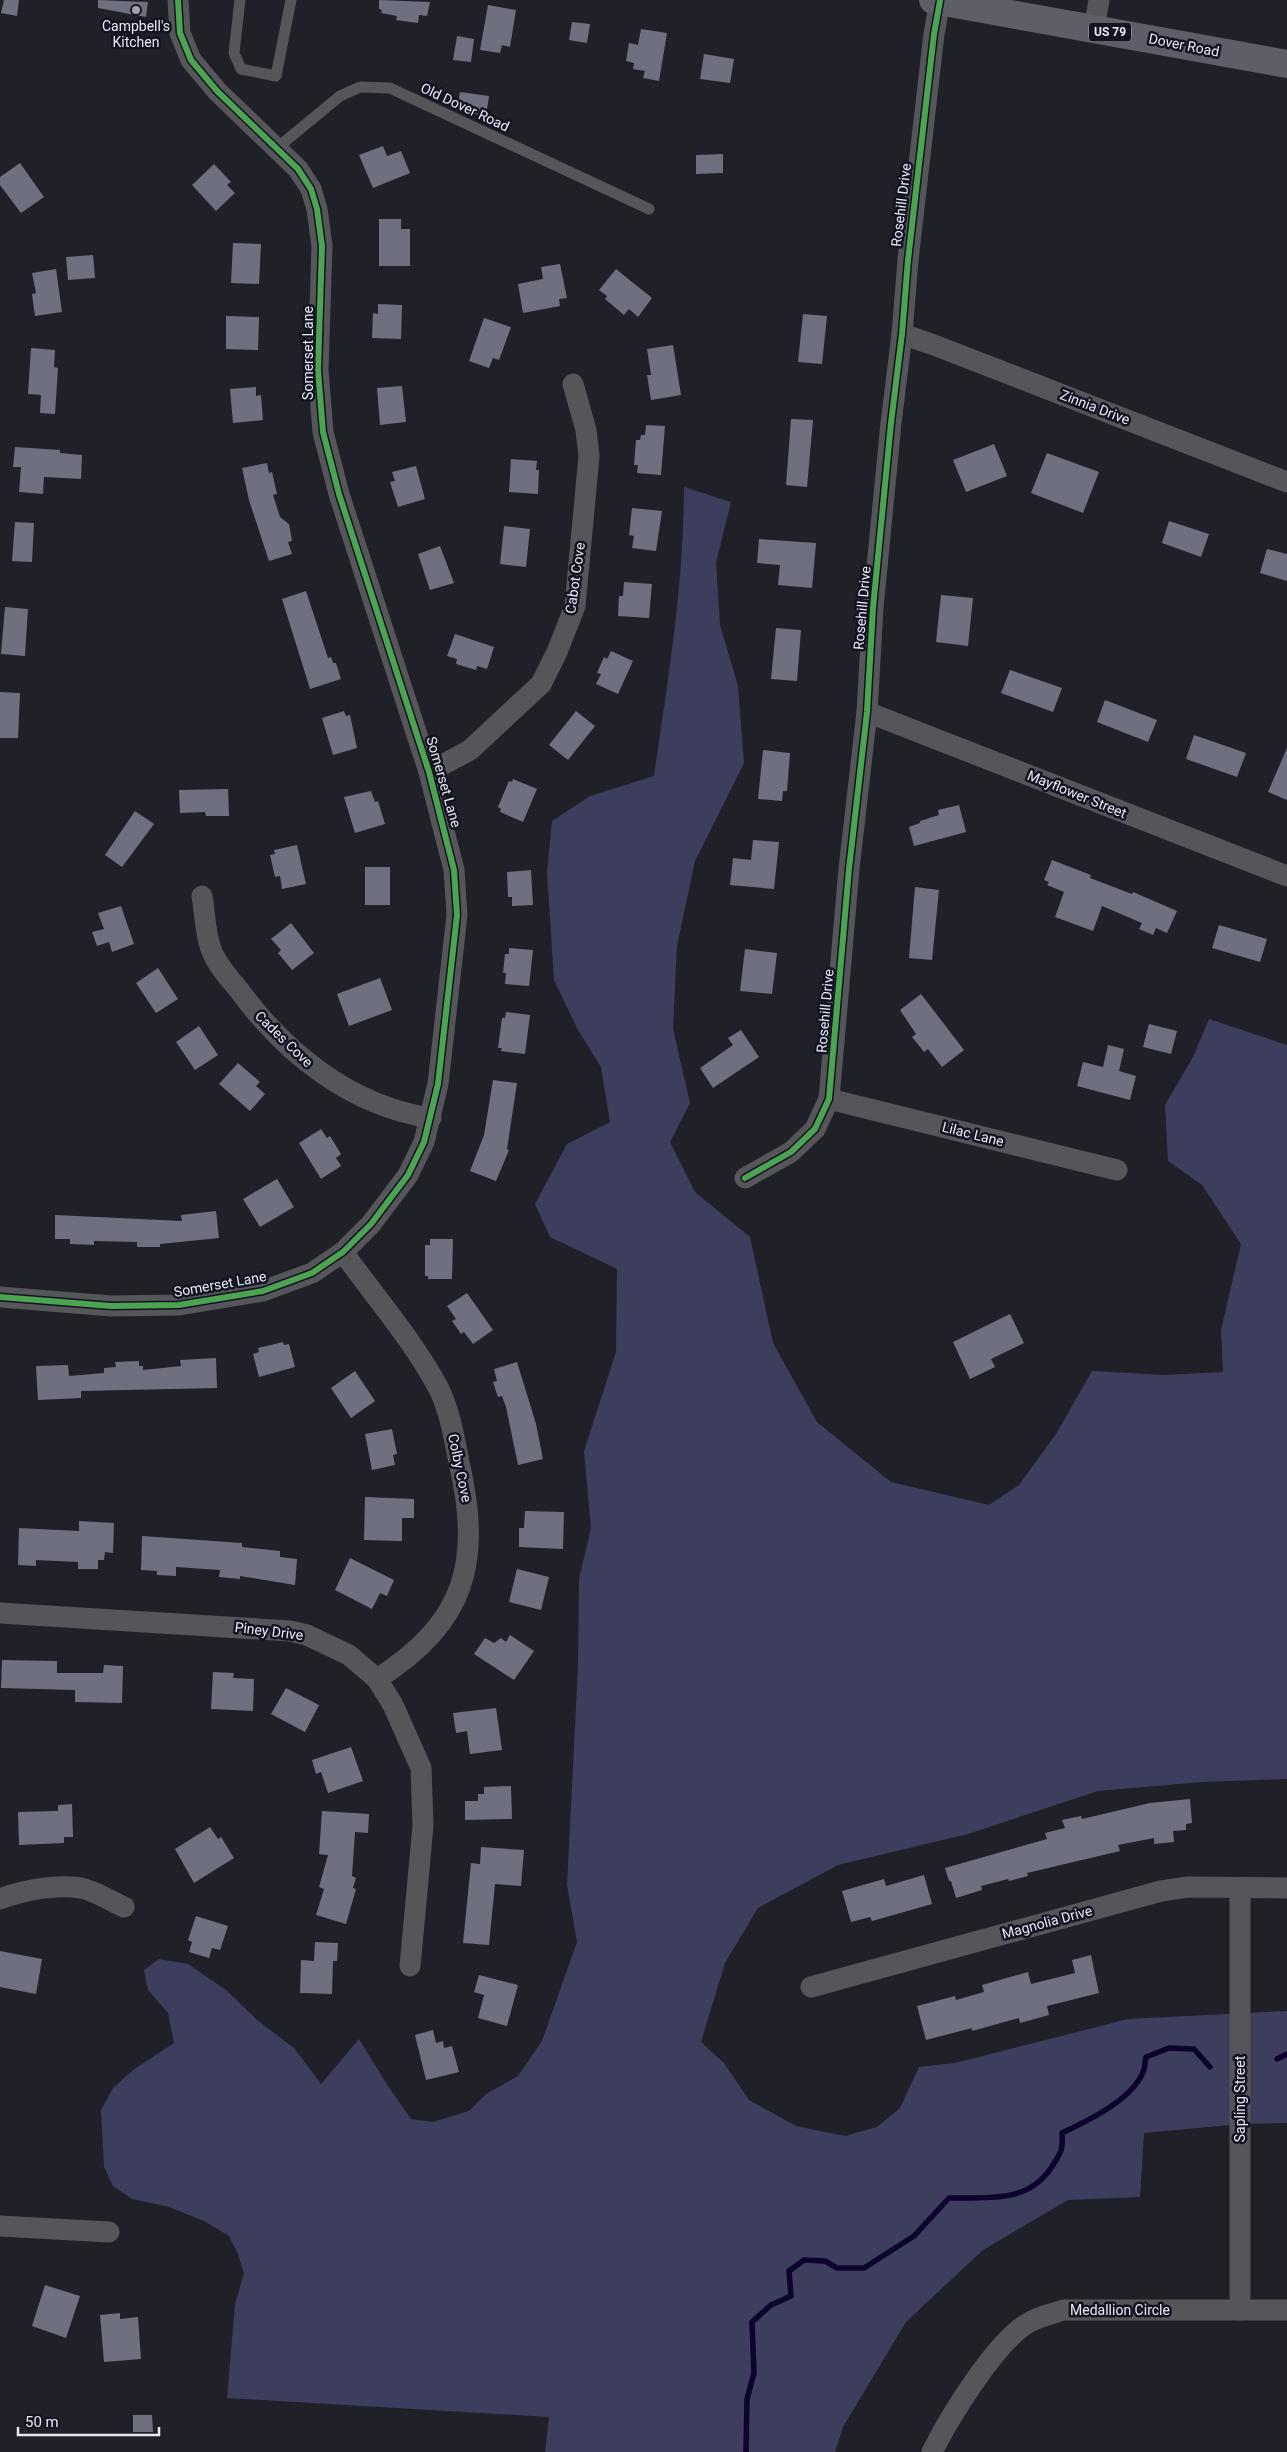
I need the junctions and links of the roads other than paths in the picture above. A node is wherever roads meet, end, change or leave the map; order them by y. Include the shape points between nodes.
1 (178, 0) edge
2 (240, 0) edge
3 (291, 0) edge
4 (1099, 0) edge
5 (936, 1) edge
6 (1094, 29) junction
7 (1287, 64) edge
8 (277, 148) junction
9 (649, 209) dead end
10 (902, 334) junction
11 (574, 384) dead end
12 (1287, 482) edge
13 (867, 712) junction
14 (429, 772) junction
15 (1287, 876) edge
16 (202, 896) dead end
17 (829, 1099) junction
18 (431, 1118) junction
19 (1117, 1170) dead end
20 (745, 1178) dead end
21 (344, 1252) junction
22 (0, 1298) edge
23 (0, 1612) edge
24 (377, 1679) junction
25 (1240, 1888) junction
26 (1287, 1888) edge
27 (0, 1899) edge
28 (124, 1907) dead end
29 (410, 1966) dead end
30 (812, 1987) dead end
31 (0, 2226) edge
32 (109, 2232) dead end
33 (1240, 2310) junction
34 (1287, 2310) edge
35 (932, 2452) edge

1 - 8 street, Somerset Lane via 180,33 191,60
2 - 3 lane via 234,53 241,69 276,76
4 - 6 street
5 - 6 main road, Dover Road / US 79
5 - 10 street, Rosehill Drive
6 - 7 main road, Dover Road / US 79
8 - 9 lane, Old Dover Road via 340,96 360,87 390,88
8 - 14 street, Somerset Lane via 298,169 311,189 317,209 322,246 318,370 323,432 339,494
10 - 12 street, Zinnia Drive
10 - 13 street, Rosehill Drive via 873,608
11 - 14 street, Cabot Cove via 589,456 575,606 567,628 540,684 470,750
13 - 15 street, Mayflower Street
13 - 17 street, Rosehill Drive via 849,869
14 - 18 street, Somerset Lane via 450,850 457,899 438,1084
16 - 18 street, Cades Cove via 211,949 248,1004 278,1036 308,1064 350,1091 403,1114
17 - 19 street, Lilac Lane
17 - 20 street, Rosehill Drive via 815,1130 791,1152
18 - 21 street, Somerset Lane via 424,1142 408,1174 371,1224
21 - 22 street, Somerset Lane via 312,1273 263,1291 179,1305 111,1306
21 - 24 street, Colby Cove via 440,1391 448,1412 469,1505 469,1541 460,1590 447,1614 410,1656
23 - 24 street, Piney Drive via 290,1631 307,1635 349,1655
24 - 29 street, Piney Drive via 393,1705 421,1768 423,1826
25 - 26 street, Magnolia Drive
25 - 30 street, Magnolia Drive via 1188,1887 1161,1891
25 - 33 street, Sapling Street
27 - 28 street via 37,1890 80,1888
31 - 32 street
33 - 34 street, Medallion Circle
33 - 35 street, Medallion Circle via 1062,2310 1029,2322 1003,2343 945,2426

